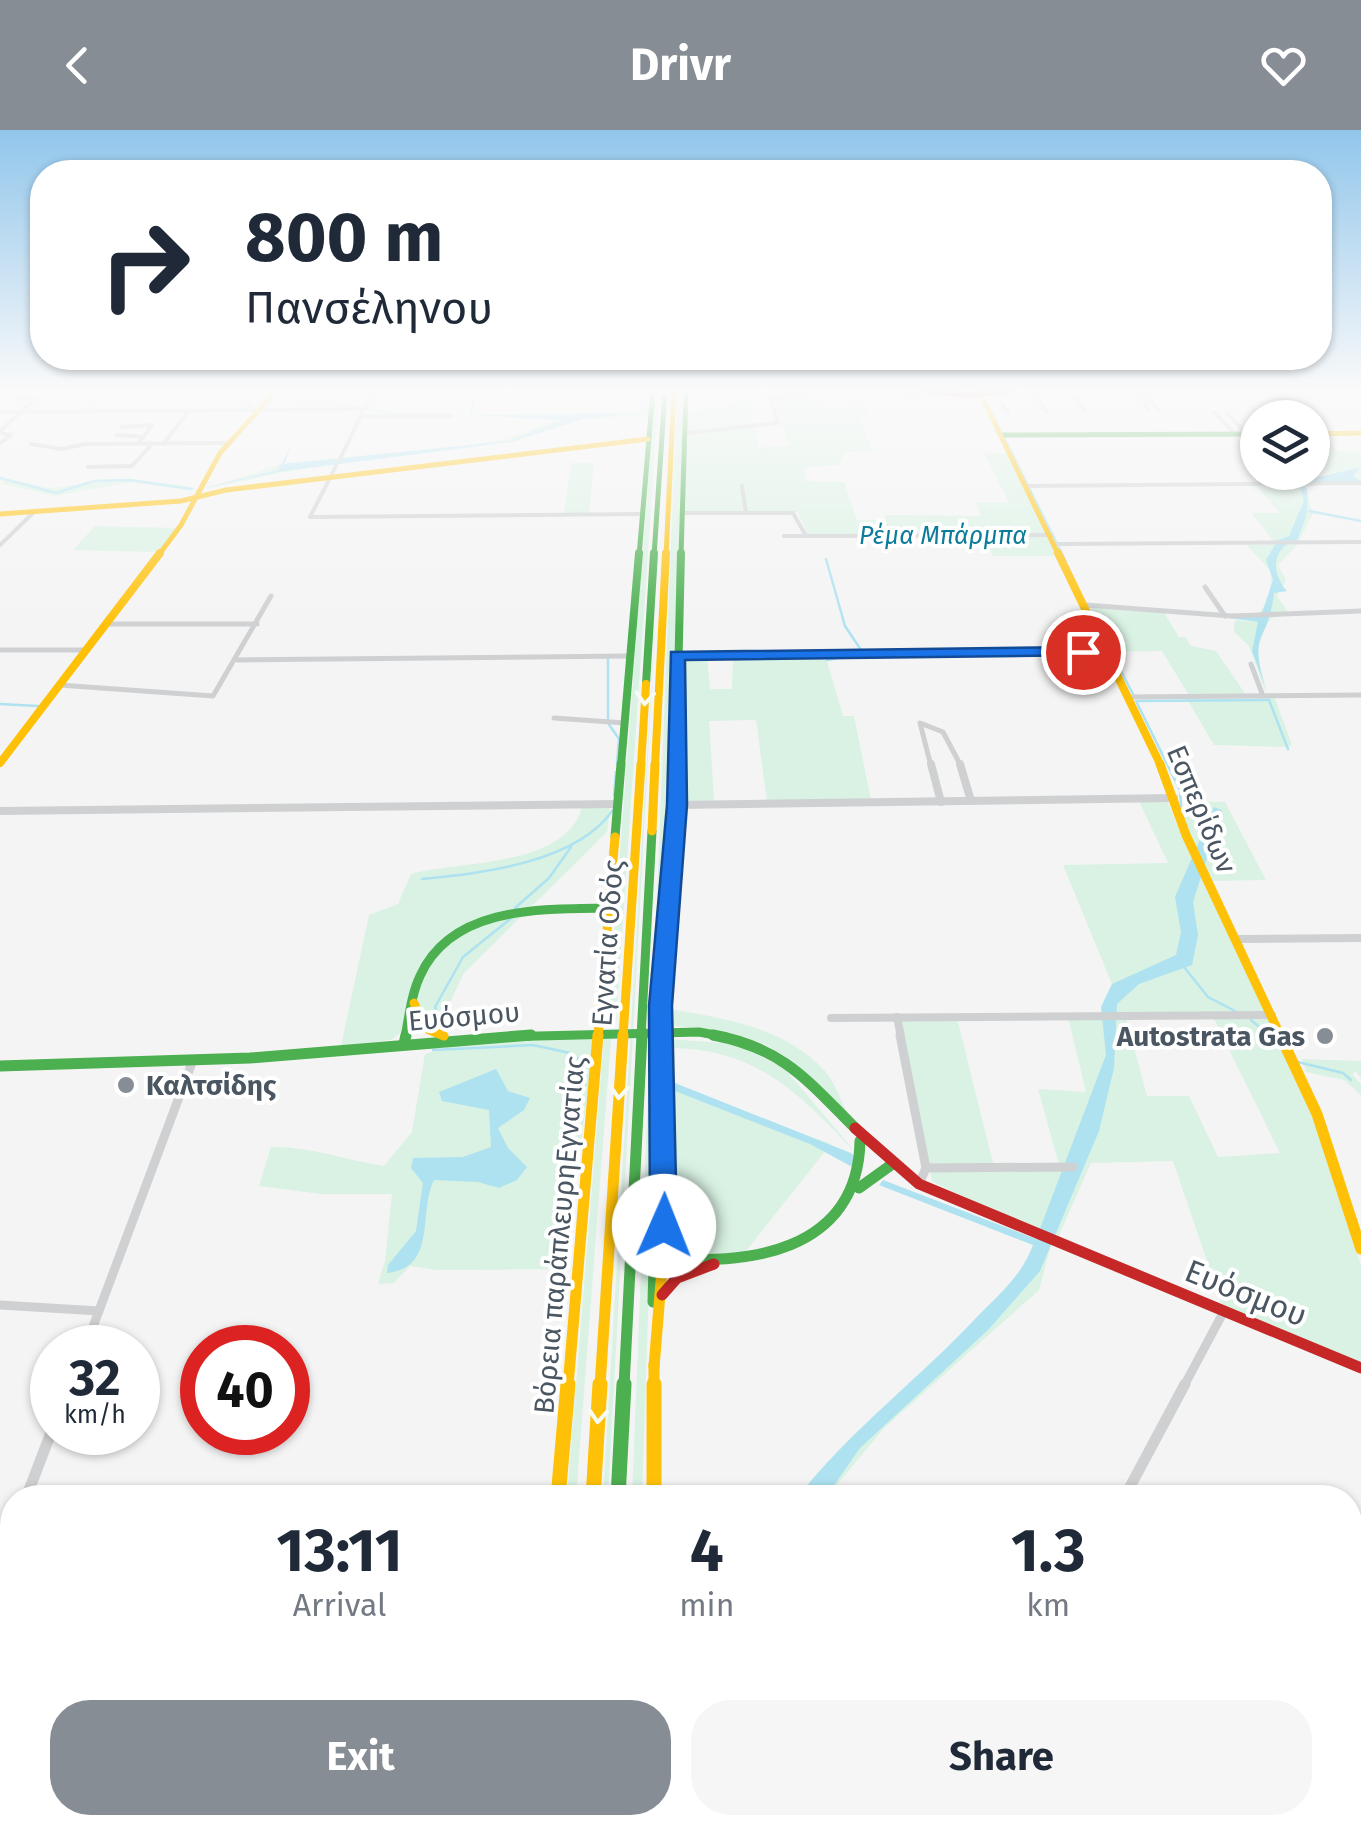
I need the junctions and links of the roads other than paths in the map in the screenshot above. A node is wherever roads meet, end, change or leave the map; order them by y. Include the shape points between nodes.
1 (209, 471) edge
2 (334, 471) edge
3 (391, 471) edge
4 (645, 471) edge
5 (660, 471) edge
6 (670, 471) edge
7 (685, 471) edge
8 (1020, 471) edge
9 (330, 478) junction
10 (1361, 483) edge
11 (742, 486) dead end
12 (1028, 486) junction
13 (193, 492) junction
14 (33, 513) junction
15 (746, 513) junction
16 (0, 514) edge
17 (641, 514) junction
18 (683, 514) junction
19 (310, 518) junction
20 (306, 525) dead end
21 (784, 536) dead end
22 (807, 536) junction
23 (1055, 540) junction
24 (1361, 542) edge
25 (0, 545) edge
26 (1206, 587) dead end
27 (271, 596) dead end
28 (1086, 606) junction
29 (1361, 611) edge
30 (1225, 616) junction
31 (108, 624) junction
32 (257, 624) junction
33 (0, 650) edge
34 (88, 650) junction
35 (1107, 652) junction
36 (630, 656) junction
37 (677, 656) junction
38 (237, 660) junction
39 (1250, 664) dead end
40 (59, 684) junction
41 (1263, 696) junction
42 (1361, 696) edge
43 (1127, 697) junction
44 (554, 718) dead end
45 (625, 723) junction
46 (0, 763) edge
47 (1174, 798) junction
48 (970, 801) junction
49 (942, 802) junction
50 (618, 804) junction
51 (677, 805) junction
52 (0, 811) edge
53 (610, 887) junction
54 (584, 909) junction
55 (556, 912) junction
56 (608, 912) junction
57 (1361, 938) edge
58 (1236, 939) junction
59 (414, 1002) junction
60 (1272, 1015) junction
61 (897, 1017) junction
62 (419, 1018) junction
63 (831, 1018) dead end
64 (450, 1038) junction
65 (404, 1044) junction
66 (193, 1060) junction
67 (0, 1066) edge
68 (856, 1132) junction
69 (888, 1163) junction
70 (1073, 1167) dead end
71 (926, 1168) junction
72 (864, 1174) junction
73 (919, 1184) junction
74 (858, 1188) junction
75 (1361, 1249) edge
76 (659, 1260) junction
77 (718, 1263) junction
78 (701, 1270) junction
79 (659, 1300) junction
80 (0, 1305) edge
81 (1224, 1311) junction
82 (99, 1312) junction
83 (94, 1325) edge
84 (654, 1367) junction
85 (1361, 1368) edge
86 (42, 1455) edge
87 (31, 1485) edge
88 (559, 1485) edge
89 (594, 1485) edge
90 (619, 1485) edge
91 (654, 1485) edge
92 (1131, 1485) edge

1 - 13 main road
2 - 9 street
3 - 9 main road
4 - 17 main road, Βόρεια παράπλευρηΕγνατίας
5 -> 89 main road, Εγνατία Οδός
6 - 90 main road, Εγνατία Οδός
7 - 18 main road
8 - 12 main road, Εσπερίδων
9 - 13 main road
9 - 19 street
10 - 12 street
11 - 15 street
12 - 23 main road, Εσπερίδων
13 - 14 main road
13 - 31 main road via 181,525
14 - 16 main road
14 - 25 street
15 - 18 street
15 - 22 street via 794,514
17 - 19 street
17 - 36 main road, Βόρεια παράπλευρηΕγνατίας
18 - 37 main road
19 - 20 street
21 - 22 street
22 - 23 street
23 - 24 street
23 - 28 main road, Εσπερίδων
26 - 30 street
27 - 32 street
28 - 30 street
28 - 35 main road, Εσπερίδων
29 - 30 street
31 - 32 street
31 - 34 main road
32 - 38 street
33 - 34 street
34 - 40 main road
35 - 37 street
35 - 43 main road, Εσπερίδων
36 - 38 street
36 - 45 main road, Βόρεια παράπλευρηΕγνατίας
37 - 51 main road
38 - 40 street via 213,696
39 - 41 street
40 - 46 main road
41 - 42 street
41 - 43 street
43 - 47 main road, Εσπερίδων
44 - 45 street
45 - 50 main road, Βόρεια παράπλευρηΕγνατίας
47 - 48 street
47 - 58 main road, Εσπερίδων
48 - 49 street
48 - 49 street via 952,741 936,725 920,723
49 - 51 street
50 - 52 street
50 - 53 main road, Βόρεια παράπλευρηΕγνατίας
51 - 76 main road via 660,1006
53 - 54 main road
53 - 56 main road, Βόρεια παράπλευρηΕγνατίας
54 - 55 main road
54 - 56 main road
55 - 56 main road
55 - 59 main road, Ευόσμου via 502,915 450,938 424,968
56 - 88 main road, Βόρεια παράπλευρηΕγνατίας
57 - 58 street
58 - 60 main road, Εσπερίδων
59 - 62 main road
59 - 65 main road, Ευόσμου
60 - 61 street
60 - 75 main road, Εσπερίδων via 1320,1120
61 - 63 street
61 - 71 street
62 - 64 main road
62 - 65 main road
64 - 65 main road, Ευόσμου
64 - 68 main road, Ευόσμου via 678,1030 738,1038 784,1058
65 - 66 main road, Ευόσμου
66 - 67 main road, Ευόσμου
66 - 82 street
68 - 69 main road, Ευόσμου
68 - 72 main road
69 - 72 main road
69 - 73 main road, Ευόσμου
69 - 74 main road
70 - 71 street
71 - 73 street
72 - 74 main road
73 - 81 main road, Ευόσμου
74 - 77 main road via 795,1242
76 - 77 main road
76 - 78 main road
76 - 79 main road
76 - 84 main road
77 - 78 main road
78 - 79 main road via 669,1283
79 - 84 main road
80 - 82 street
81 - 85 main road, Ευόσμου
81 - 92 street
82 - 83 street
84 - 91 main road
86 - 87 street

